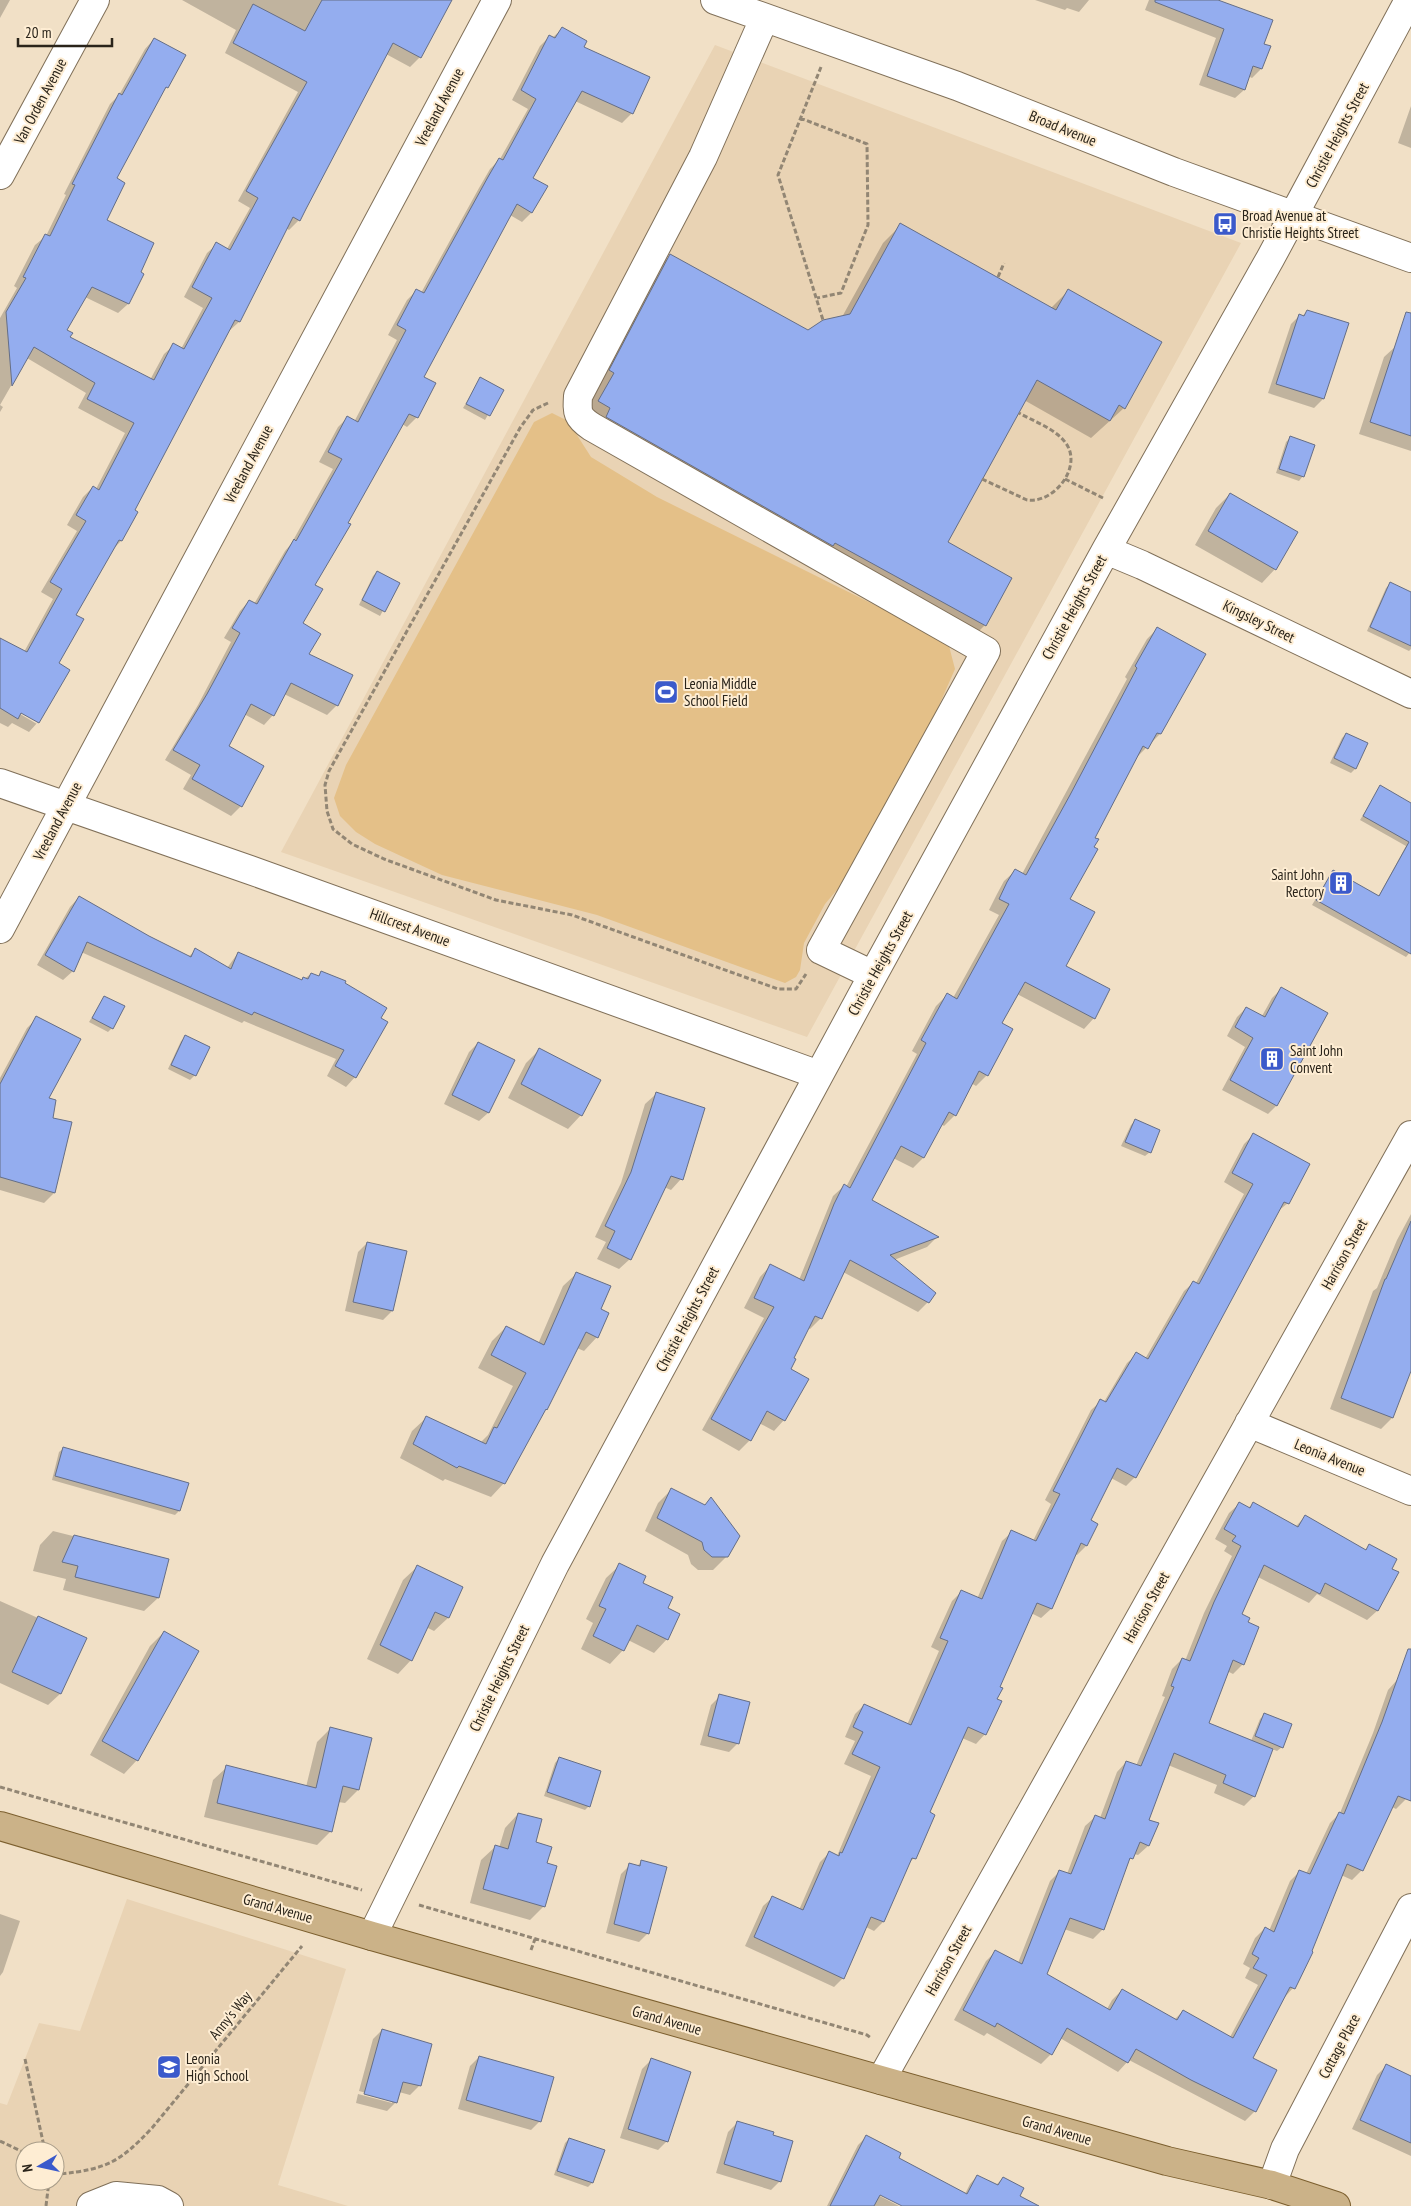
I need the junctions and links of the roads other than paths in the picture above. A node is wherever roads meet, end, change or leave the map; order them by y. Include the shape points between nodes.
1 (94, 0) edge
2 (497, 0) edge
3 (715, 0) edge
4 (1409, 0) edge
5 (764, 19) junction
6 (0, 175) edge
7 (1294, 215) junction
8 (1411, 258) edge
9 (1106, 550) junction
10 (1411, 694) edge
11 (0, 783) edge
12 (65, 806) junction
13 (0, 929) edge
14 (873, 975) junction
15 (819, 1075) junction
16 (1411, 1135) edge
17 (1249, 1424) junction
18 (1411, 1491) edge
19 (0, 1826) edge
20 (1411, 1908) edge
21 (372, 1936) junction
22 (887, 2069) junction
23 (1272, 2185) junction
24 (91, 2206) edge
25 (169, 2206) edge
26 (1336, 2206) edge

1 - 6 street, Van Orden Avenue
2 - 12 street, Vreeland Avenue
3 - 5 street, Broad Avenue
4 - 7 street, Christie Heights Street
5 - 7 street, Broad Avenue via 957,86 1174,172
5 - 14 street via 703,157 578,396 577,411 582,420 592,427 986,651 821,950
7 - 8 street, Broad Avenue
7 - 9 street, Christie Heights Street
9 - 10 street, Kingsley Street
9 - 14 street, Christie Heights Street
11 - 12 street, Hillcrest Avenue
12 - 13 street, Vreeland Avenue
12 - 15 street, Hillcrest Avenue via 269,876
14 - 15 street, Christie Heights Street
15 - 21 street, Christie Heights Street via 556,1564
16 - 17 street, Harrison Street
17 - 18 street, Leonia Avenue
17 - 22 street, Harrison Street
19 - 21 main road, Grand Avenue
20 - 23 street, Cottage Place via 1285,2149
21 - 22 main road, Grand Avenue
22 - 23 main road, Grand Avenue via 1167,2161
23 - 26 main road, Grand Avenue
24 - 25 street via 116,2196 158,2200

